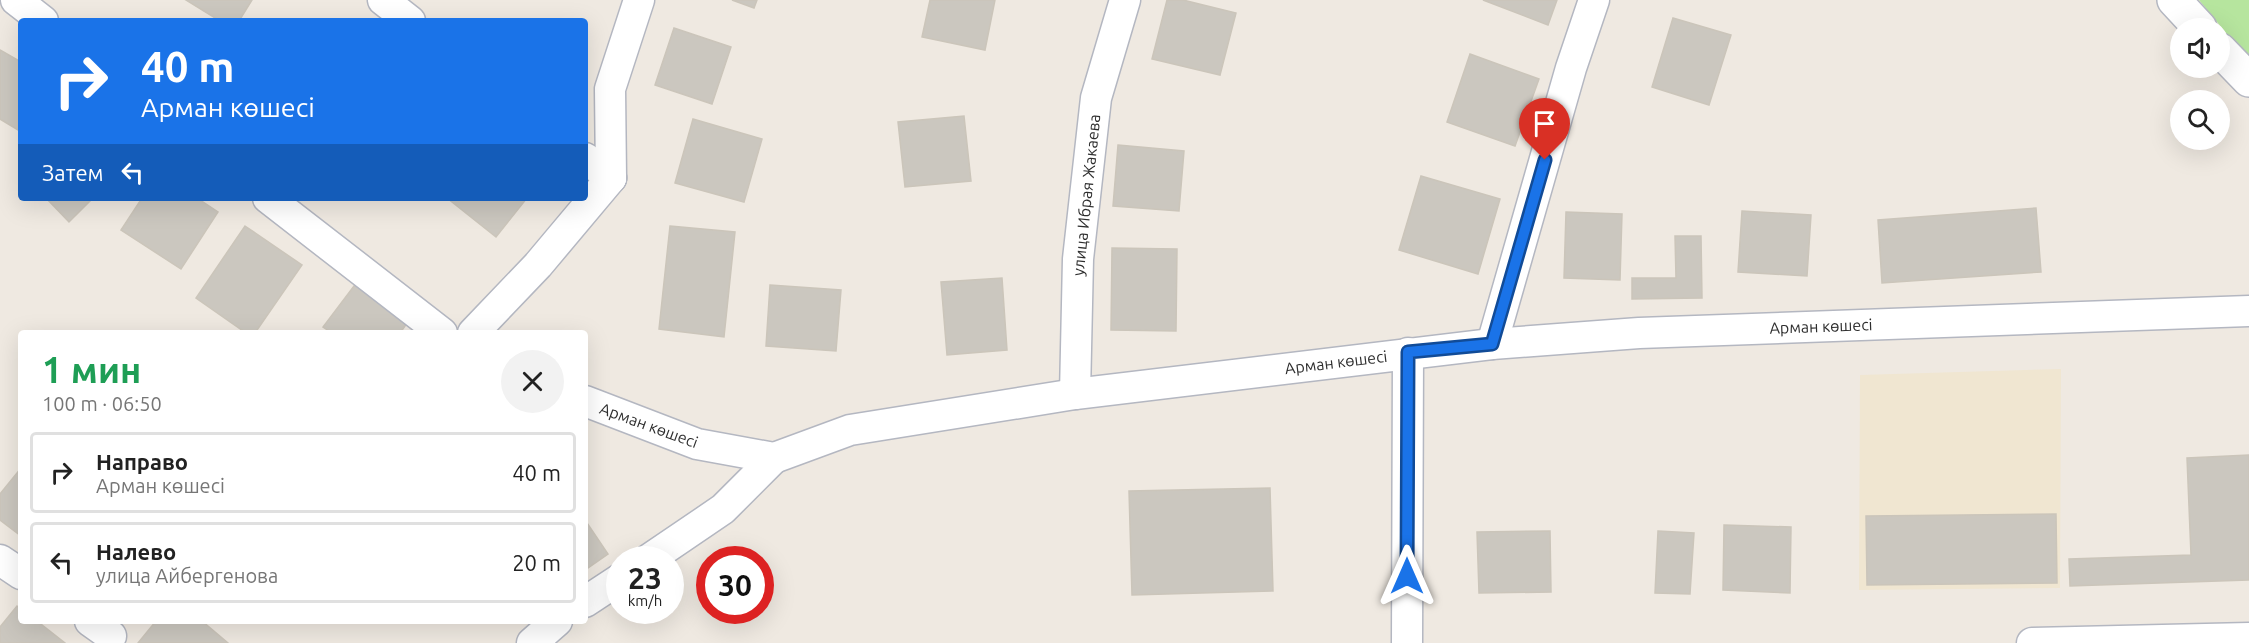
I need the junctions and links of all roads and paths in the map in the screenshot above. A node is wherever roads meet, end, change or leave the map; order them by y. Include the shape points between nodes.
1 (16, 0) edge
2 (383, 0) edge
3 (639, 0) edge
4 (1125, 0) edge
5 (1594, 0) edge
6 (2174, 0) edge
7 (39, 18) edge
8 (406, 18) edge
9 (2191, 18) edge
10 (2230, 60) edge
11 (2249, 80) edge
12 (588, 160) edge
13 (611, 178) junction
14 (272, 201) edge
15 (2249, 311) edge
16 (438, 330) edge
17 (476, 330) edge
18 (1492, 344) junction
19 (1408, 352) junction
20 (1075, 394) junction
21 (588, 403) edge
22 (774, 458) junction
23 (669, 546) edge
24 (0, 560) edge
25 (18, 572) edge
26 (606, 588) edge
27 (588, 600) edge
28 (553, 624) edge
29 (2249, 638) edge
30 (532, 643) edge
31 (1407, 643) edge
32 (2032, 643) edge

1 - 7 street
2 - 8 street
3 - 13 street via 610,89
4 - 20 street, улица Ибрая Жакаева via 1096,98 1078,259
5 - 18 street
6 - 9 main road
10 - 11 main road
12 - 13 street
13 - 17 street via 538,265
14 - 16 street
15 - 18 street, Арман көшесі via 1639,333
18 - 19 street, Арман көшесі
19 - 20 street, Арман көшесі
19 - 31 street
20 - 22 street, Арман көшесі via 850,430
21 - 22 street, Арман көшесі via 697,444
22 - 23 street via 723,509
24 - 25 street
26 - 27 street
28 - 30 street
29 - 32 street

